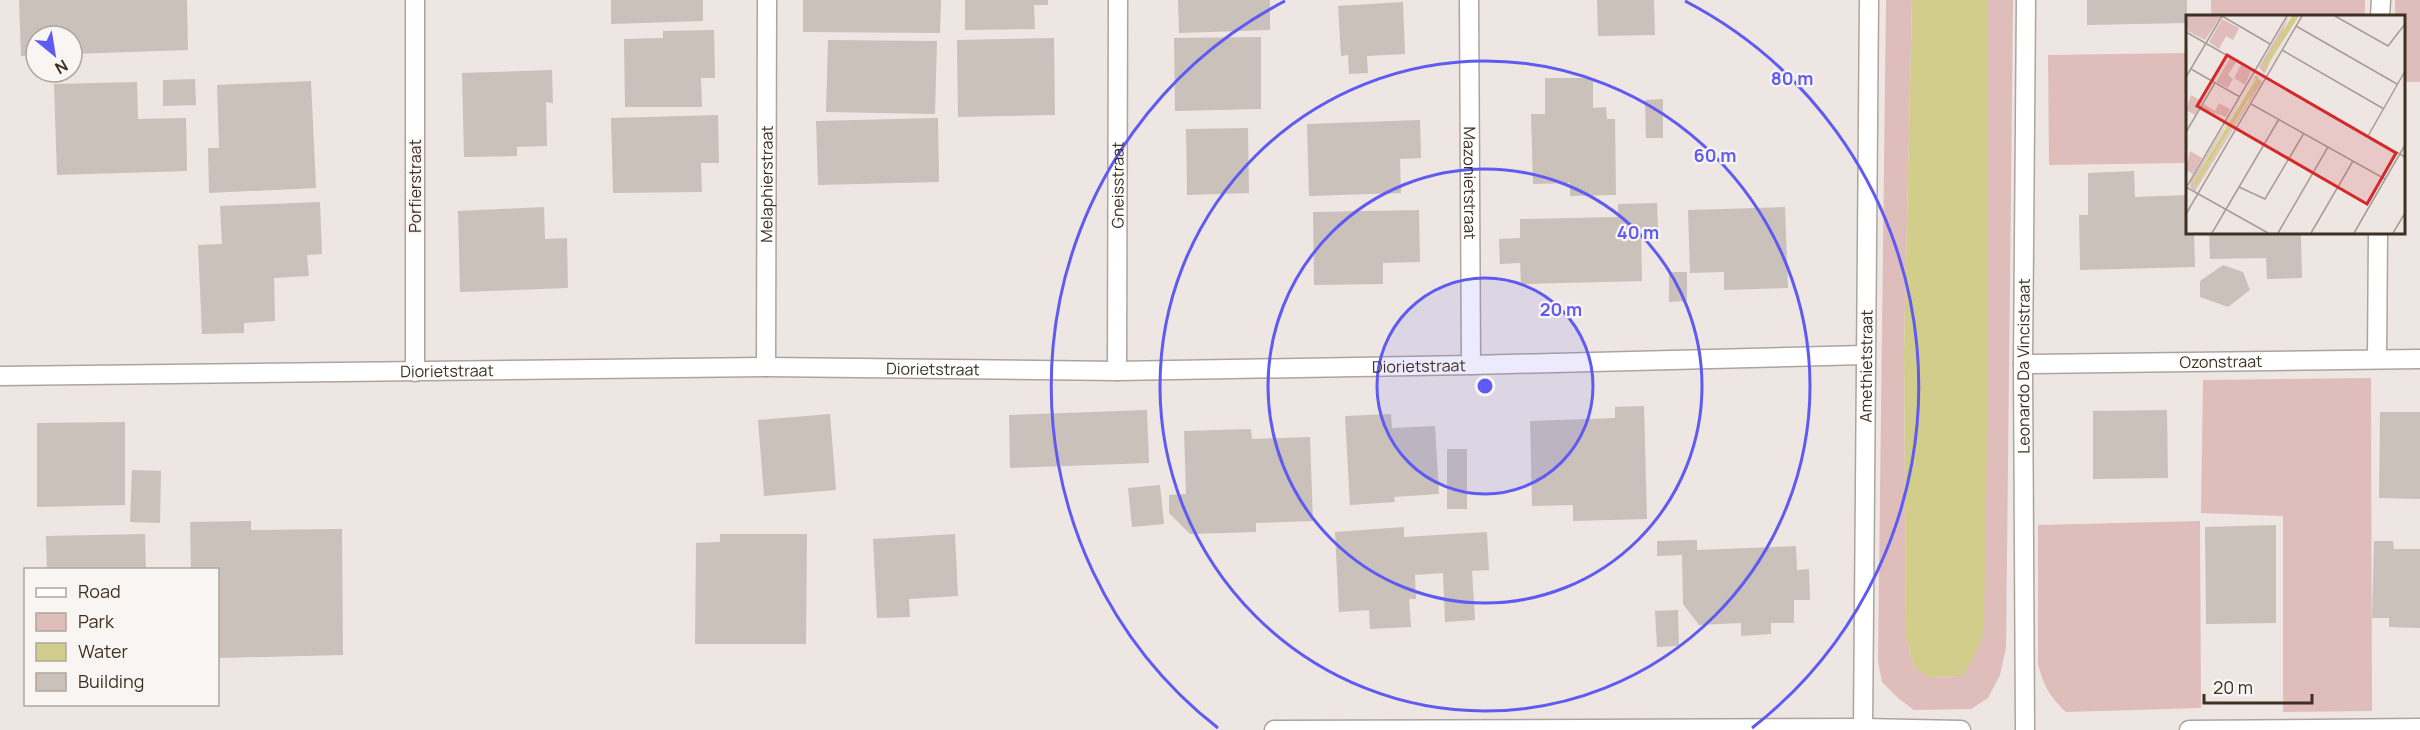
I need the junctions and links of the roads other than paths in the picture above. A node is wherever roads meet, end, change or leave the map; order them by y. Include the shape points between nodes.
1 (415, 0) edge
2 (767, 0) edge
3 (1118, 0) edge
4 (1469, 0) edge
5 (1869, 0) edge
6 (2026, 0) edge
7 (2381, 0) edge
8 (2380, 15) edge
9 (2378, 234) edge
10 (1864, 355) junction
11 (2377, 359) junction
12 (2420, 359) edge
13 (2023, 364) junction
14 (1471, 365) junction
15 (766, 368) junction
16 (1117, 371) junction
17 (415, 372) junction
18 (0, 376) edge
19 (2420, 728) edge
20 (1863, 729) edge
21 (1274, 730) edge
22 (1961, 730) edge
23 (2025, 730) edge
24 (2189, 730) edge

1 - 17 street, Porfierstraat
2 - 15 street, Melaphierstraat
3 - 16 street, Gneisstraat
4 - 14 street, Mazonietstraat
5 - 10 street, Amethietstraat
6 - 13 street, Leonardo Da Vincistraat
7 - 8 street
9 - 11 street
10 - 14 street, Diorietstraat
10 - 20 street, Amethietstraat
11 - 12 street, Ozonstraat
11 - 13 street, Ozonstraat
13 - 23 street, Leonardo Da Vincistraat
14 - 16 street, Diorietstraat
15 - 16 street, Diorietstraat
15 - 17 street, Diorietstraat
17 - 18 street, Diorietstraat
19 - 24 street
20 - 21 street
20 - 22 street

